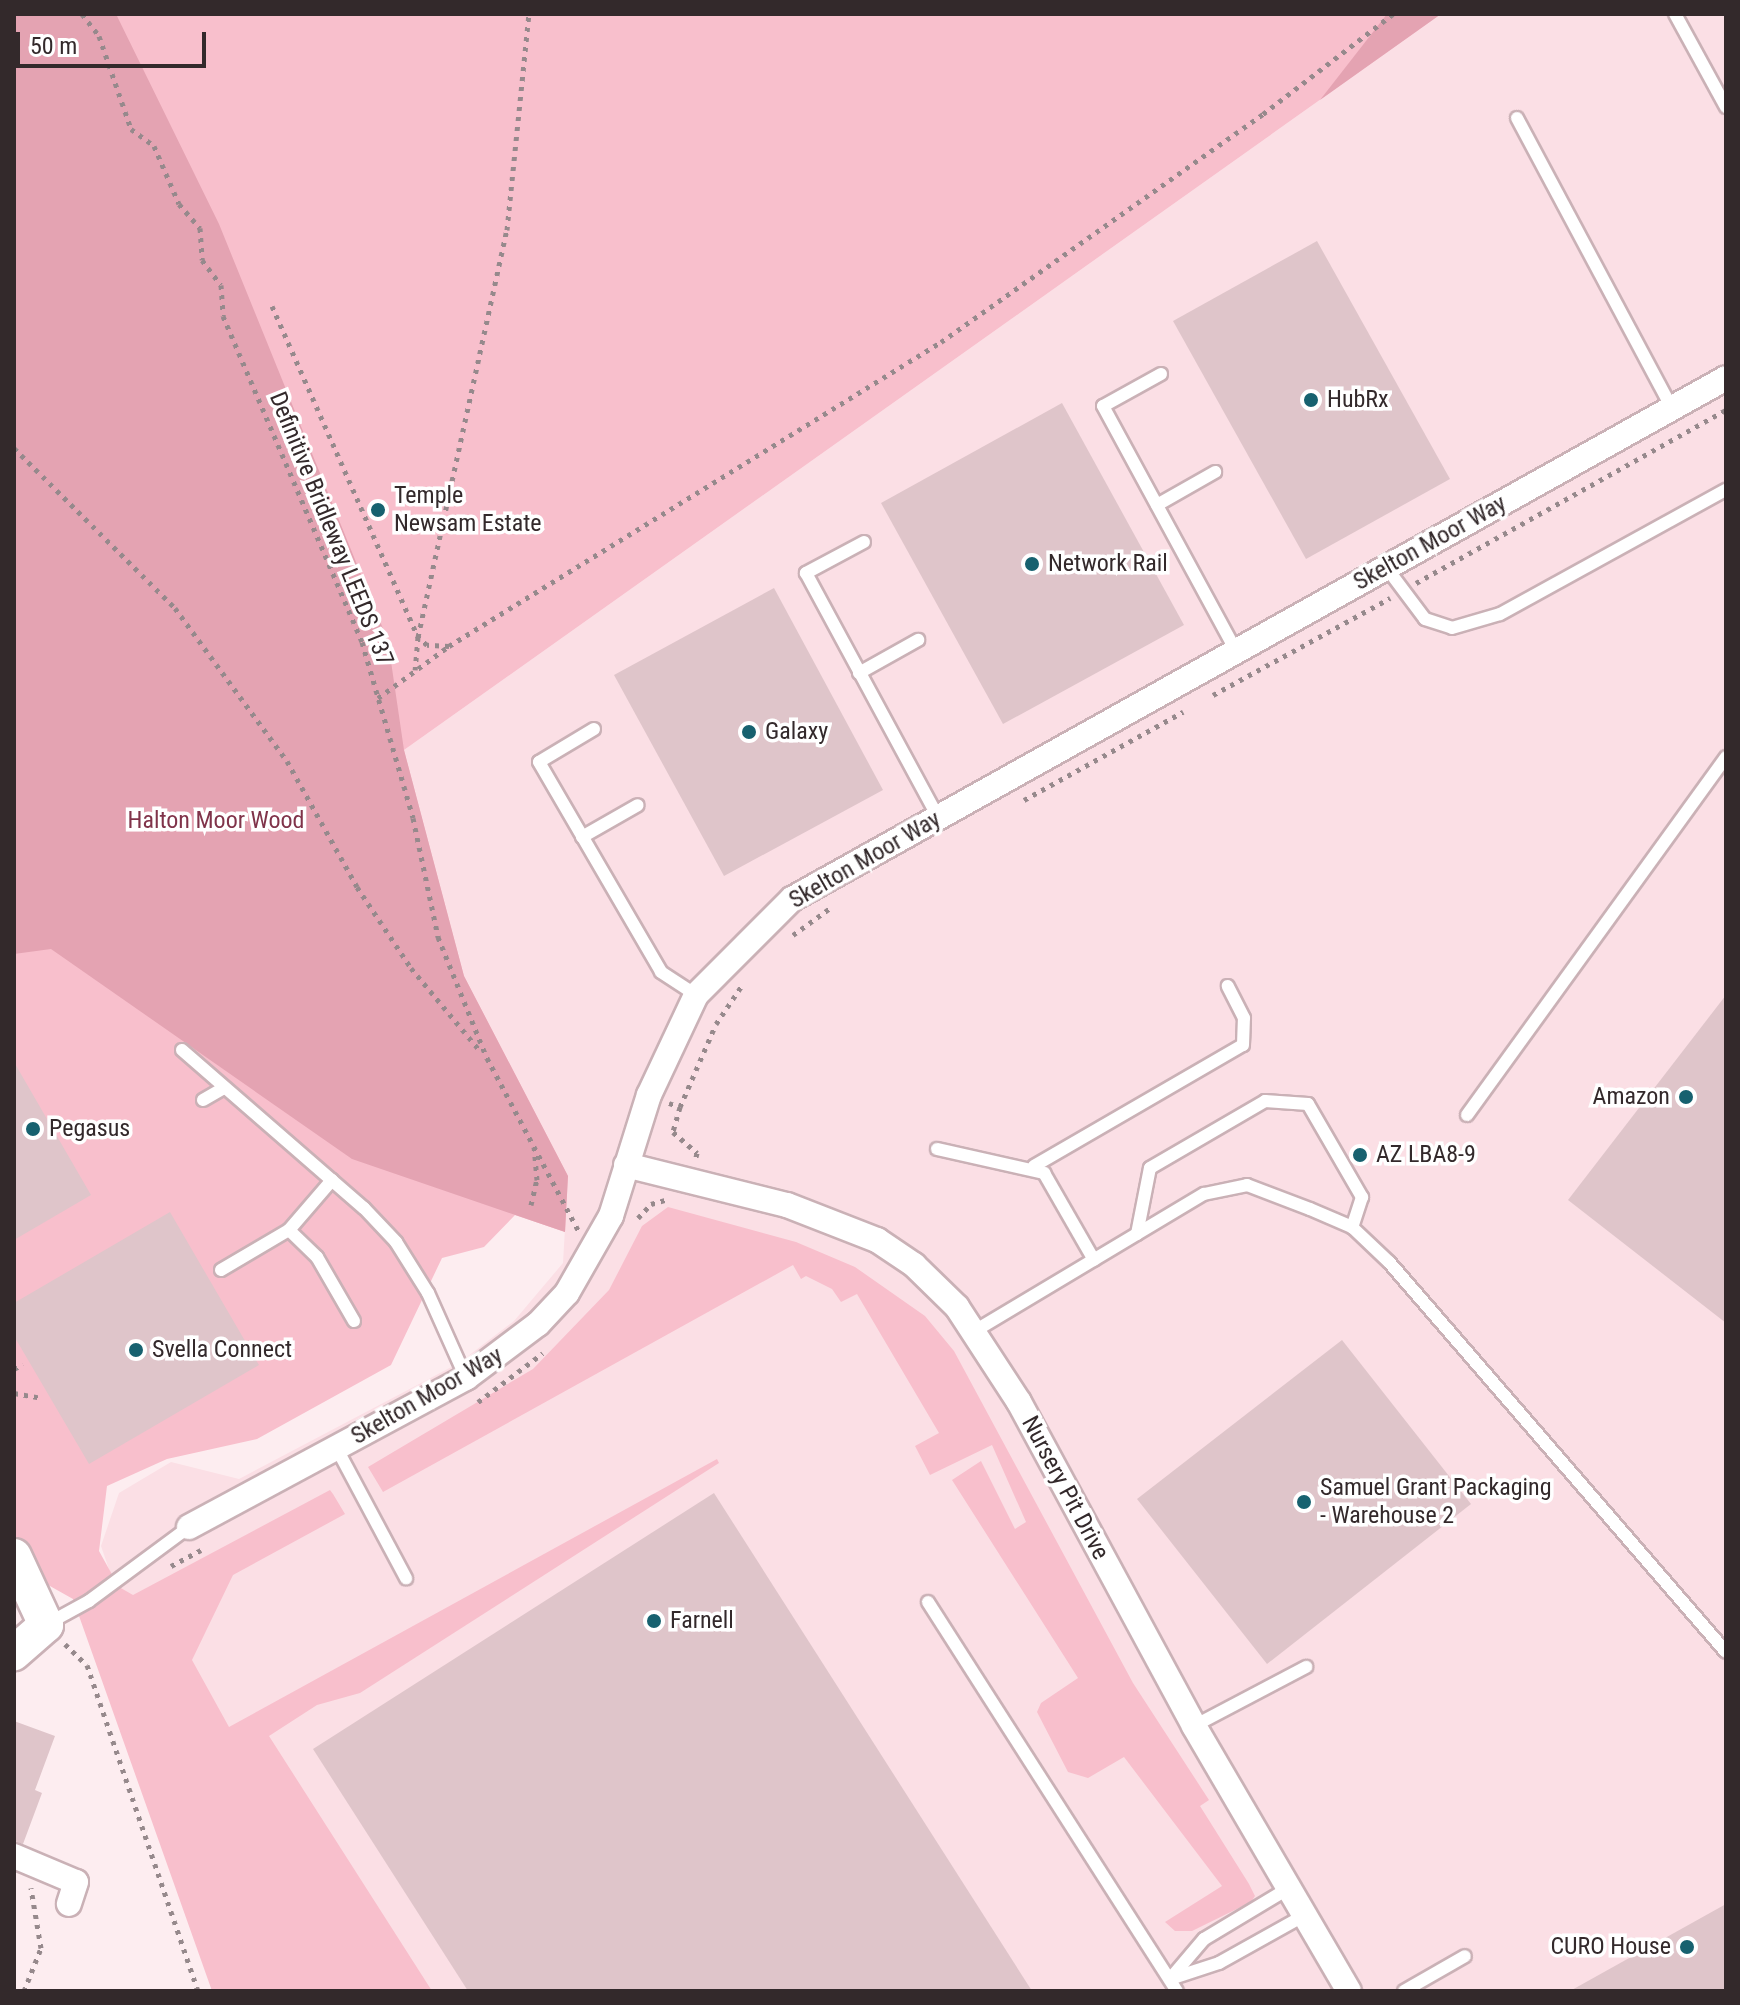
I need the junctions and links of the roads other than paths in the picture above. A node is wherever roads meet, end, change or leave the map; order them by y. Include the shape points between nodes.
1 (1675, 14) edge
2 (1726, 107) edge
3 (1517, 118) dead end
4 (1161, 374) dead end
5 (1726, 378) edge
6 (1672, 408) junction
7 (1215, 472) dead end
8 (1726, 490) edge
9 (1157, 505) junction
10 (864, 542) dead end
11 (1386, 567) junction
12 (918, 640) dead end
13 (1236, 651) junction
14 (859, 673) junction
15 (594, 729) dead end
16 (1726, 757) edge
17 (638, 805) dead end
18 (938, 817) junction
19 (582, 837) junction
20 (1228, 986) dead end
21 (696, 995) junction
22 (182, 1050) dead end
23 (224, 1088) junction
24 (203, 1100) dead end
25 (1467, 1115) dead end
26 (937, 1149) dead end
27 (626, 1165) junction
28 (1034, 1166) junction
29 (332, 1180) junction
30 (1352, 1227) junction
31 (289, 1230) junction
32 (1137, 1234) junction
33 (1094, 1260) junction
34 (221, 1270) dead end
35 (354, 1321) dead end
36 (973, 1332) junction
37 (466, 1378) junction
38 (336, 1447) junction
39 (189, 1527) joint
40 (14, 1556) edge
41 (406, 1578) dead end
42 (928, 1602) dead end
43 (46, 1625) junction
44 (1726, 1652) edge
45 (14, 1653) edge
46 (1306, 1667) dead end
47 (1194, 1726) junction
48 (23, 1860) edge
49 (1289, 1888) junction
50 (69, 1904) dead end
51 (1305, 1915) junction
52 (1465, 1956) dead end
53 (1170, 1979) junction
54 (1177, 1991) edge
55 (1349, 1991) edge
56 (1404, 1991) edge

1 - 2 lane
3 - 6 lane
4 - 9 lane via 1103,406
5 - 6 street, Skelton Moor Way
6 - 11 street, Skelton Moor Way
7 - 9 lane
8 - 11 lane via 1500,614 1452,628 1425,619
9 - 13 lane
10 - 14 lane via 806,573
11 - 13 street, Skelton Moor Way
12 - 14 lane
13 - 18 street, Skelton Moor Way
14 - 18 lane
15 - 19 lane via 539,762
16 - 25 lane
17 - 19 lane
18 - 21 street, Skelton Moor Way via 792,899
19 - 21 lane via 661,972
20 - 28 lane via 1244,1018 1243,1045
21 - 27 street, Skelton Moor Way via 649,1095
22 - 23 lane
23 - 24 lane
23 - 29 lane
26 - 28 lane
27 - 36 street, Nursery Pit Drive via 787,1205 877,1240 914,1265 957,1307
27 - 37 street, Skelton Moor Way via 611,1216 590,1254 538,1324
28 - 33 lane via 1044,1173
29 - 31 lane
29 - 37 lane via 396,1242 428,1293
30 - 32 lane via 1247,1185 1204,1194
30 - 32 lane via 1362,1197 1308,1104 1265,1101 1150,1168
30 - 44 lane via 1389,1262
31 - 34 lane
31 - 35 lane via 317,1257
32 - 33 lane
33 - 36 lane
36 - 47 street, Nursery Pit Drive via 1019,1402
37 - 38 street, Skelton Moor Way
38 - 39 street, Skelton Moor Way
38 - 41 lane
39 - 43 lane, Skelton Moor Way
40 - 43 street
42 - 53 lane
43 - 45 street
46 - 47 lane
47 - 49 street, Nursery Pit Drive
48 - 50 street via 76,1882
49 - 51 street, Nursery Pit Drive
49 - 53 lane via 1204,1939
51 - 53 lane via 1219,1963
51 - 55 street, Nursery Pit Drive
52 - 56 lane
53 - 54 lane

